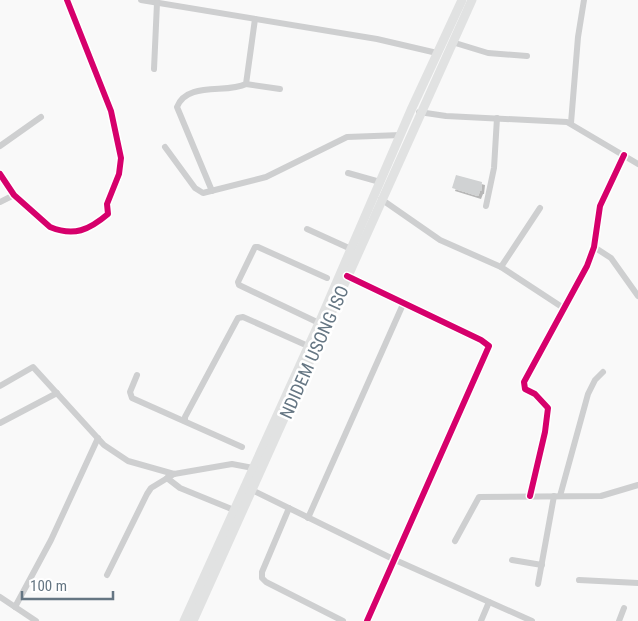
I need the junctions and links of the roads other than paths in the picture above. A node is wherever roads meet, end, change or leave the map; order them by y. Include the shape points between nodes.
1 (67, 0) edge
2 (141, 0) edge
3 (462, 0) edge
4 (472, 0) edge
5 (584, 0) edge
6 (158, 3) junction
7 (255, 19) junction
8 (452, 42) junction
9 (437, 53) junction
10 (527, 56) dead end
11 (154, 69) dead end
12 (246, 84) junction
13 (280, 89) dead end
14 (416, 111) junction
15 (41, 117) dead end
16 (497, 118) junction
17 (571, 123) junction
18 (401, 136) junction
19 (0, 146) edge
20 (165, 147) dead end
21 (624, 155) junction
22 (638, 164) edge
23 (0, 174) edge
24 (348, 174) dead end
25 (380, 182) junction
26 (212, 191) junction
27 (14, 195) junction
28 (381, 199) junction
29 (0, 202) edge
30 (486, 206) dead end
31 (540, 208) dead end
32 (307, 229) dead end
33 (594, 247) junction
34 (351, 249) junction
35 (501, 267) junction
36 (347, 276) junction
37 (327, 278) dead end
38 (638, 296) edge
39 (404, 302) junction
40 (566, 309) junction
41 (319, 324) junction
42 (308, 346) junction
43 (603, 372) dead end
44 (138, 375) dead end
45 (0, 386) edge
46 (57, 393) junction
47 (186, 421) junction
48 (0, 423) edge
49 (98, 438) junction
50 (242, 448) dead end
51 (254, 468) junction
52 (174, 474) junction
53 (167, 478) junction
54 (638, 486) edge
55 (252, 490) junction
56 (530, 496) junction
57 (557, 496) junction
58 (289, 508) junction
59 (234, 510) junction
60 (308, 518) junction
61 (455, 541) dead end
62 (394, 559) junction
63 (512, 560) dead end
64 (542, 565) junction
65 (106, 575) dead end
66 (579, 580) dead end
67 (638, 583) edge
68 (538, 584) dead end
69 (0, 597) edge
70 (489, 602) junction
71 (14, 607) junction
72 (624, 608) dead end
73 (36, 621) edge
74 (184, 621) edge
75 (193, 621) edge
76 (343, 621) edge
77 (367, 621) edge
78 (481, 621) edge
79 (532, 621) edge
80 (619, 621) edge

1 - 27 street via 111,111 121,158 120,174 108,200 108,214 76,233 50,227
2 - 6 street
3 - 9 highway, NDIDEM USONG ISO
4 - 8 highway, NDIDEM USONG ISO
5 - 17 street
6 - 7 street
6 - 11 street
7 - 9 street via 377,39
7 - 12 street
8 - 10 street via 488,53
8 - 14 highway, NDIDEM USONG ISO
9 - 14 highway, NDIDEM USONG ISO
12 - 13 street
12 - 26 street via 198,91 184,98 177,107
14 - 16 street
14 - 18 highway, NDIDEM USONG ISO
14 - 28 highway, NDIDEM USONG ISO
15 - 19 street
16 - 17 street
16 - 30 street via 494,168
17 - 21 street
18 - 25 highway, NDIDEM USONG ISO
18 - 26 street via 347,137 266,178
20 - 26 street via 199,192
21 - 22 street
21 - 33 street via 600,206
23 - 27 street
24 - 25 street
25 - 34 highway, NDIDEM USONG ISO
27 - 29 street
28 - 35 street via 440,240
28 - 36 highway, NDIDEM USONG ISO
31 - 35 street
32 - 34 street
33 - 38 street via 611,258
33 - 40 street
34 - 41 highway, NDIDEM USONG ISO
35 - 40 street
36 - 39 street
36 - 55 highway, NDIDEM USONG ISO
37 - 41 street via 258,246 238,282
39 - 60 street
39 - 62 street via 489,346
40 - 56 street via 524,382 525,389 535,394 548,408
41 - 42 highway, NDIDEM USONG ISO
42 - 47 street via 243,317 238,318 185,417
42 - 51 highway, NDIDEM USONG ISO
43 - 57 street via 588,394
44 - 47 street via 130,392 132,398
45 - 46 street via 32,366
46 - 48 street
46 - 49 street
47 - 50 street
49 - 52 street via 128,461
49 - 71 street via 51,540
51 - 52 street via 232,464
51 - 59 highway, NDIDEM USONG ISO
52 - 53 street
53 - 59 street via 180,488
53 - 65 street via 147,494
54 - 57 street via 608,495
55 - 58 street
55 - 75 highway, NDIDEM USONG ISO
56 - 57 street
56 - 61 street via 479,497
57 - 64 street
58 - 60 street
58 - 76 street via 262,578
59 - 74 highway, NDIDEM USONG ISO
60 - 62 street
62 - 70 street
62 - 77 street
63 - 64 street
64 - 68 street
66 - 67 street
69 - 71 street
70 - 78 street
70 - 79 street
71 - 73 street
72 - 80 street

